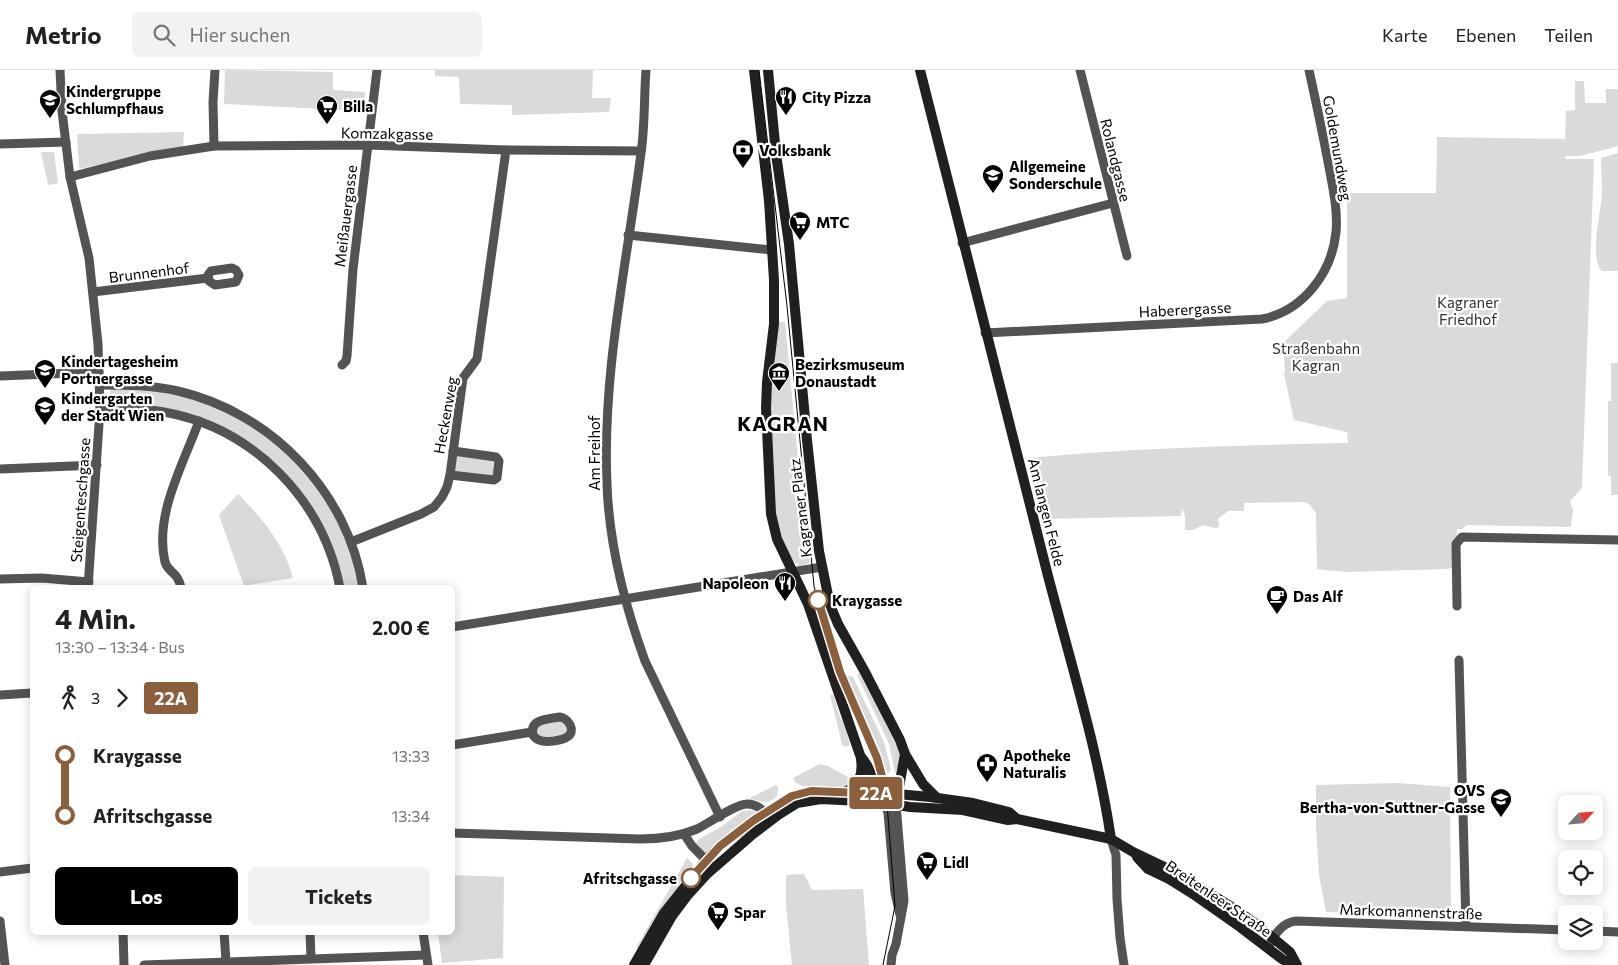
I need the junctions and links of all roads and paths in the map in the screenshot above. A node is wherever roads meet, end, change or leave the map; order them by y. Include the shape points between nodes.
1 (60, 70) edge
2 (215, 70) edge
3 (377, 70) edge
4 (646, 70) edge
5 (754, 70) edge
6 (768, 70) edge
7 (920, 70) edge
8 (1080, 70) edge
9 (1309, 70) edge
10 (66, 142) junction
11 (0, 144) edge
12 (368, 145) junction
13 (214, 146) junction
14 (506, 150) junction
15 (641, 151) junction
16 (70, 176) junction
17 (1113, 203) junction
18 (1336, 231) joint
19 (628, 235) junction
20 (962, 243) junction
21 (772, 250) junction
22 (1127, 256) dead end
23 (208, 278) dead end
24 (94, 292) junction
25 (985, 332) junction
26 (342, 365) dead end
27 (99, 372) junction
28 (0, 376) edge
29 (99, 386) junction
30 (100, 409) junction
31 (199, 421) junction
32 (453, 451) junction
33 (97, 465) junction
34 (0, 469) edge
35 (450, 475) junction
36 (1618, 540) edge
37 (351, 542) junction
38 (822, 568) junction
39 (794, 572) junction
40 (0, 579) edge
41 (89, 584) edge
42 (180, 585) edge
43 (339, 585) edge
44 (363, 585) edge
45 (625, 600) junction
46 (1457, 606) dead end
47 (455, 627) edge
48 (1459, 660) dead end
49 (30, 693) edge
50 (0, 695) edge
51 (532, 732) dead end
52 (455, 745) edge
53 (905, 754) junction
54 (860, 755) junction
55 (843, 792) junction
56 (889, 798) junction
57 (937, 798) junction
58 (768, 816) junction
59 (720, 817) junction
60 (1017, 819) junction
61 (455, 833) edge
62 (684, 834) junction
63 (1111, 839) junction
64 (1132, 852) junction
65 (709, 864) junction
66 (30, 868) edge
67 (0, 872) edge
68 (0, 921) edge
69 (1466, 926) junction
70 (1558, 930) edge
71 (1603, 931) edge
72 (1618, 932) edge
73 (123, 935) edge
74 (224, 935) edge
75 (310, 935) edge
76 (423, 935) edge
77 (1273, 938) junction
78 (1268, 948) junction
79 (426, 955) junction
80 (311, 958) junction
81 (226, 961) junction
82 (295, 962) edge
83 (5, 965) edge
84 (124, 965) edge
85 (144, 965) edge
86 (428, 965) edge
87 (634, 965) edge
88 (644, 965) edge
89 (892, 965) edge
90 (1124, 965) edge
91 (1292, 965) edge
92 (1297, 965) edge

1 - 10 street, Steigenteschgasse
2 - 13 street
3 - 12 street, Meißauergasse
4 - 15 street, Am Freihof
5 - 21 main road, Kagraner Platz
6 - 38 main road, Kagraner Platz
7 - 20 main road, Am langen Felde
8 - 17 street, Rolandgasse
9 - 18 street, Goldemundweg via 1333,186
10 - 11 street
10 - 16 street, Steigenteschgasse
12 - 13 street, Komzakgasse
12 - 14 street, Komzakgasse
12 - 26 street, Meißauergasse via 353,269 347,356
13 - 16 street, Komzakgasse via 134,160
14 - 15 street, Komzakgasse
14 - 32 street, Heckenweg via 477,359 463,378
15 - 19 street, Am Freihof
16 - 24 street, Steigenteschgasse
17 - 20 street
17 - 22 street, Rolandgasse
18 - 25 street, Haberergasse via 1330,259 1312,290 1296,305 1268,318
19 - 21 street
19 - 45 street, Am Freihof via 612,362 606,457 608,508
20 - 25 main road, Am langen Felde
21 - 39 main road, Kagraner Platz via 775,312 766,382 769,500 774,532
23 - 24 street, Brunnenhof
24 - 27 street, Steigenteschgasse
25 - 63 main road, Am langen Felde via 1079,692
27 - 28 street
27 - 29 street, Steigenteschgasse
29 - 30 street, Steigenteschgasse
29 - 37 street via 140,386 178,391 221,405 256,424 309,472 331,502
30 - 31 street via 152,410
30 - 33 street, Steigenteschgasse
31 - 42 street via 162,524 165,563 178,577
31 - 43 street via 251,448 293,487 322,532
32 - 35 street, Heckenweg
32 - 35 street via 498,458 499,461 494,480
33 - 34 street
33 - 41 street, Steigenteschgasse
35 - 37 street, Heckenweg via 444,494 430,510
36 - 46 street via 1466,536 1456,544
37 - 44 street
38 - 39 street
38 - 53 main road, Kagraner Platz via 838,624
39 - 45 street
39 - 54 main road, Kagraner Platz
40 - 41 street via 42,578
45 - 47 street
45 - 59 street, Am Freihof via 645,661
48 - 69 street
49 - 50 street
51 - 52 street
53 - 56 main road
53 - 57 main road, Kagraner Platz via 923,784
54 - 55 main road via 862,774 859,781
54 - 56 main road, Kagraner Platz
55 - 56 main road
55 - 58 main road via 799,794 787,798
56 - 57 main road, Breitenleer Straße
56 - 58 main road via 810,800
56 - 60 main road, Breitenleer Straße via 910,807 963,810
56 - 89 street via 904,901
57 - 60 main road, Breitenleer Straße via 1009,812
58 - 59 street via 761,808 744,804
58 - 65 main road via 720,846
59 - 62 street
60 - 63 main road, Breitenleer Straße
61 - 62 street via 640,839
62 - 65 street
63 - 64 main road, Breitenleer Straße
63 - 90 street, Am langen Felde via 1116,855 1117,906
64 - 77 main road, Breitenleer Straße via 1175,872 1235,909
64 - 78 main road, Breitenleer Straße via 1148,869 1193,894
65 - 87 main road via 664,913
65 - 88 main road via 672,916
66 - 67 street
68 - 83 street
69 - 70 street, Markomannenstraße
69 - 77 street, Markomannenstraße via 1296,921 1286,924
71 - 72 street
73 - 84 street
74 - 81 street
75 - 80 street
76 - 79 street
77 - 78 street, Markomannenstraße
77 - 92 main road, Breitenleer Straße via 1290,952
78 - 91 main road, Breitenleer Straße
79 - 80 street
79 - 86 street
80 - 82 street
81 - 82 street
81 - 85 street

